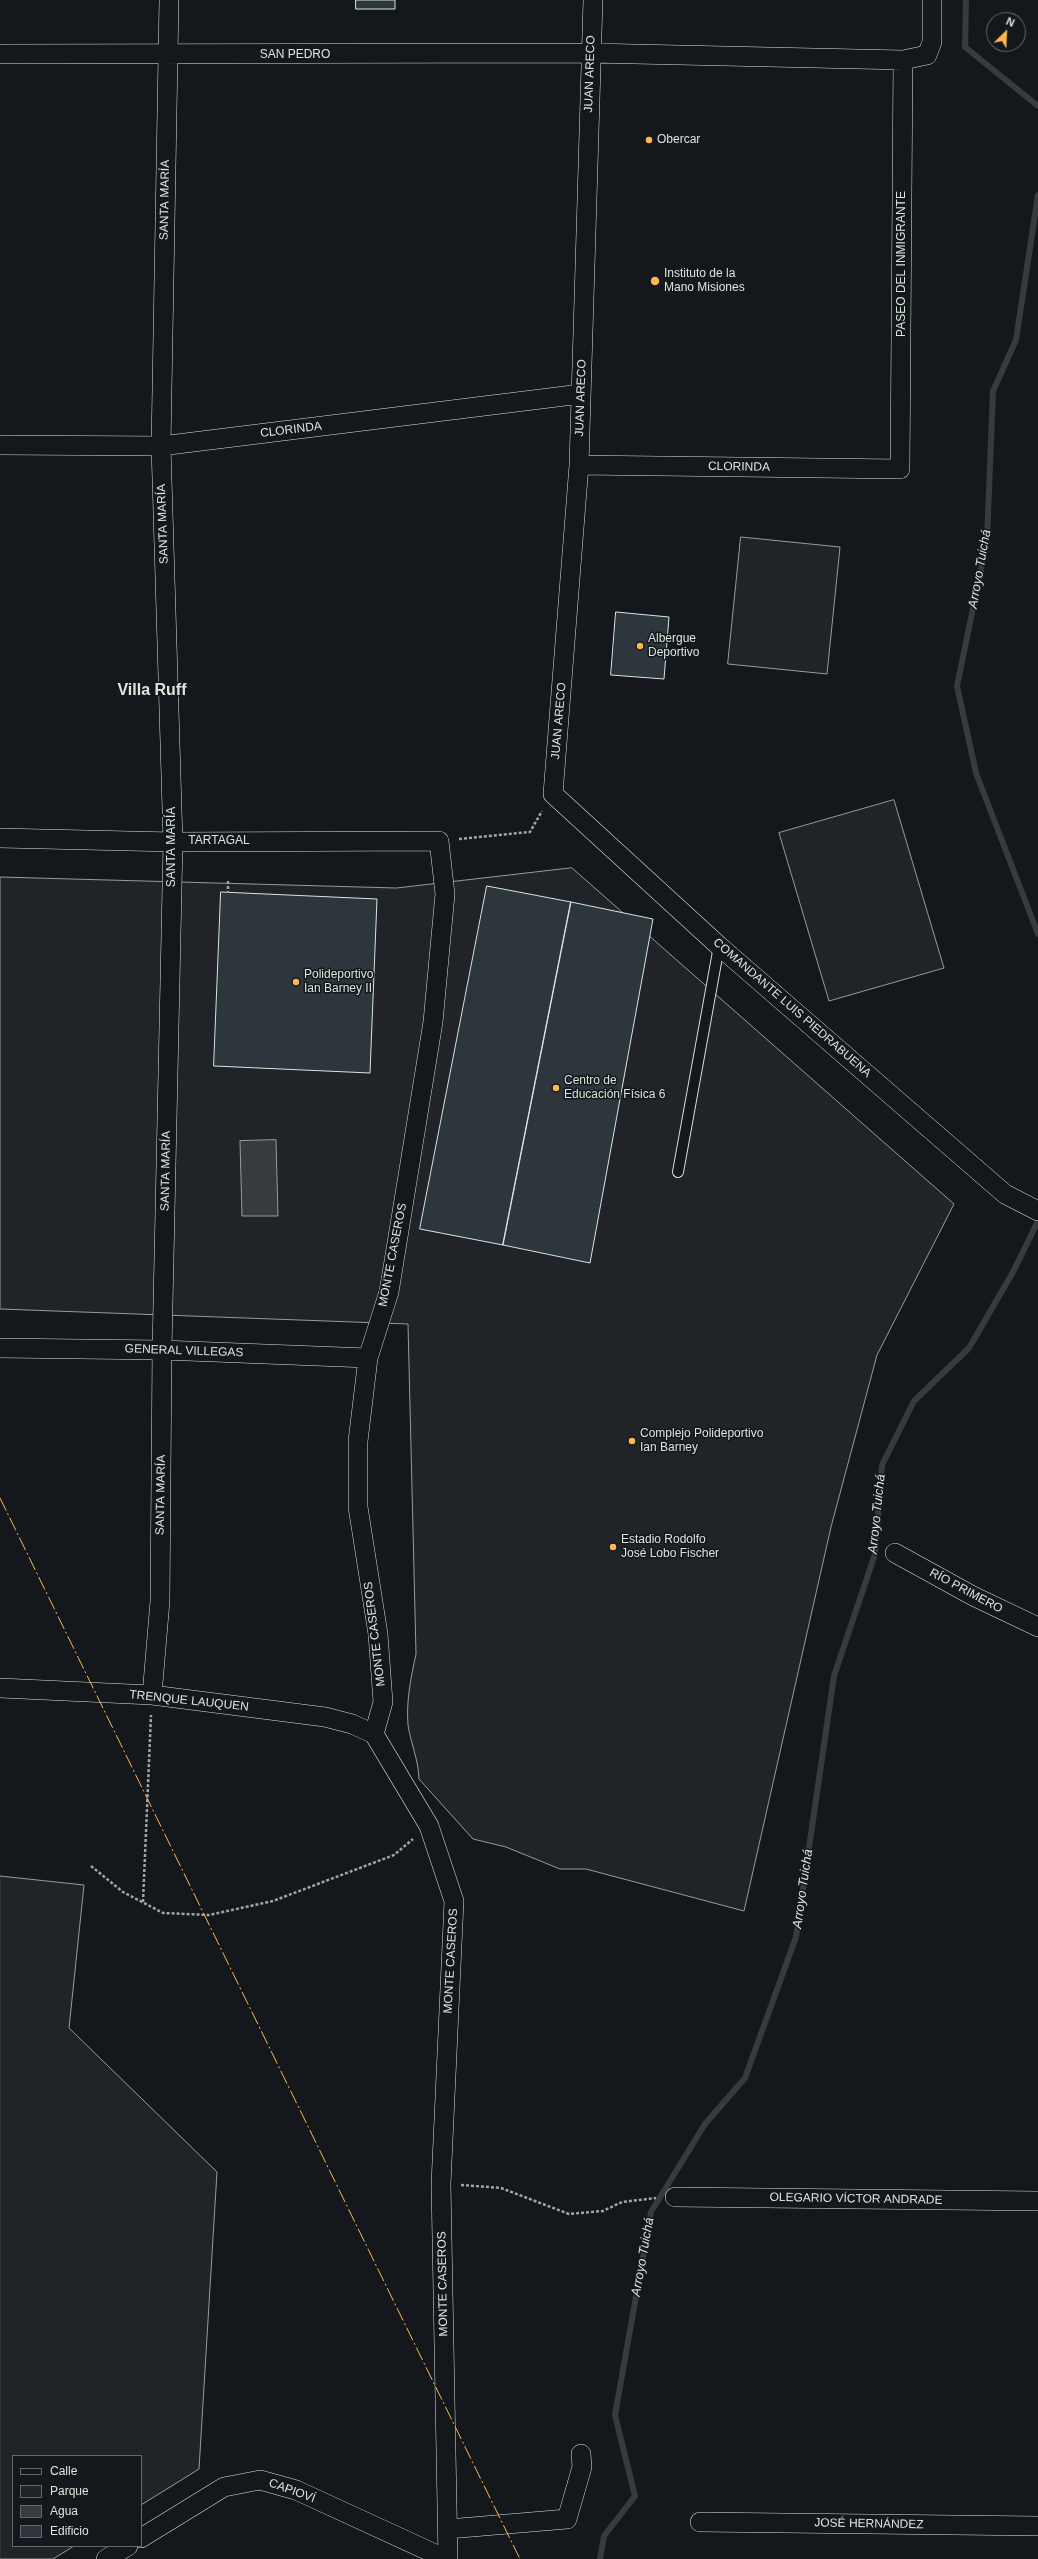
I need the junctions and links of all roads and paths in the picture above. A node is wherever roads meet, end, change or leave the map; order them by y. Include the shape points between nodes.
1 (169, 0) edge
2 (593, 0) edge
3 (932, 0) edge
4 (590, 53) junction
5 (0, 54) edge
6 (168, 56) junction
7 (903, 60) junction
8 (581, 394) junction
9 (0, 445) edge
10 (161, 446) junction
11 (579, 464) junction
12 (900, 469) joint
13 (553, 794) joint
14 (530, 832) dead end
15 (0, 838) edge
16 (439, 841) junction
17 (173, 842) junction
18 (228, 881) dead end
19 (228, 893) dead end
20 (719, 946) junction
21 (678, 1172) dead end
22 (1038, 1212) edge
23 (0, 1348) edge
24 (162, 1350) junction
25 (368, 1358) junction
26 (895, 1553) dead end
27 (1038, 1627) edge
28 (0, 1688) edge
29 (152, 1695) junction
30 (374, 1734) junction
31 (429, 1826) junction
32 (92, 1866) dead end
33 (143, 1902) junction
34 (441, 2184) junction
35 (675, 2197) dead end
36 (638, 2199) dead end
37 (1038, 2201) edge
38 (581, 2454) dead end
39 (700, 2522) dead end
40 (1038, 2526) edge
41 (448, 2529) junction
42 (142, 2537) edge
43 (447, 2559) edge

1 - 6 street, SANTA MARÍA
2 - 4 street, JUAN ARECO
3 - 7 street, SAN PEDRO via 932,42 927,55
4 - 6 street, SAN PEDRO
4 - 7 street, SAN PEDRO
4 - 8 street, JUAN ARECO
5 - 6 street, SAN PEDRO
6 - 10 street, SANTA MARÍA
7 - 12 street, PASEO DEL INMIGRANTE
8 - 10 street, CLORINDA
8 - 11 street, JUAN ARECO
9 - 10 street, CLORINDA
10 - 17 street, SANTA MARÍA
11 - 12 street, CLORINDA
11 - 13 street, JUAN ARECO
13 - 20 street, COMANDANTE LUIS PIEDRABUENA
14 - 16 path
15 - 17 street, TARTAGAL
16 - 17 street, TARTAGAL
16 - 25 street, MONTE CASEROS via 445,894 433,1022 389,1292
17 - 24 street, SANTA MARÍA
18 - 19 path
20 - 21 lane
20 - 22 street, COMANDANTE LUIS PIEDRABUENA via 1005,1194
23 - 24 street, GENERAL VILLEGAS
24 - 25 street, GENERAL VILLEGAS
24 - 29 street, SANTA MARÍA via 160,1601
25 - 30 street, MONTE CASEROS via 358,1441 358,1507 378,1634 383,1702
26 - 27 street, RÍO PRIMERO via 973,1596
28 - 29 street, TRENQUE LAUQUEN
29 - 30 street, TRENQUE LAUQUEN via 325,1718 352,1724
29 - 33 path
30 - 31 street, MONTE CASEROS
31 - 33 path via 394,1855 273,1901 209,1915 163,1913
31 - 34 street, MONTE CASEROS via 454,1901
32 - 33 path via 123,1892
34 - 36 path via 501,2188 569,2214 603,2211 622,2202
34 - 41 street, MONTE CASEROS
35 - 37 street, OLEGARIO VÍCTOR ANDRADE
38 - 41 street via 582,2467 567,2520
39 - 40 street, JOSÉ HERNÁNDEZ
41 - 43 street, MONTE CASEROS
42 - 43 street, CAPIOVÍ via 224,2487 260,2480 296,2490

